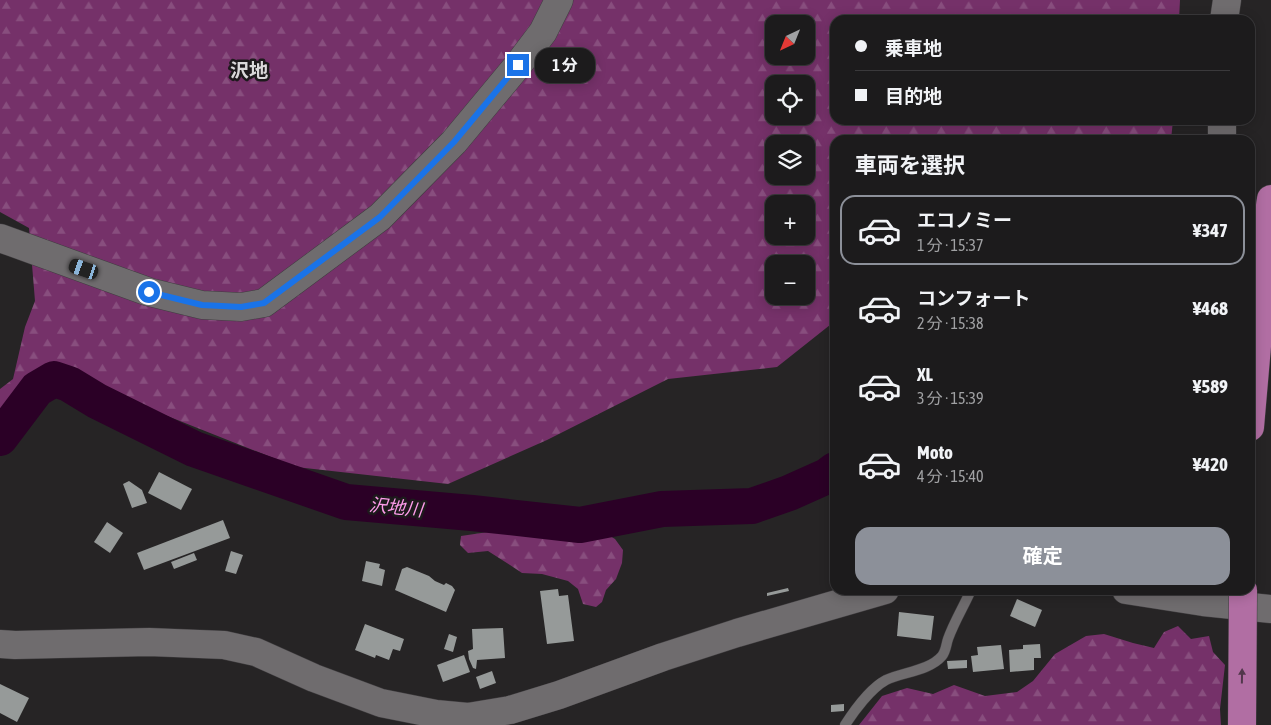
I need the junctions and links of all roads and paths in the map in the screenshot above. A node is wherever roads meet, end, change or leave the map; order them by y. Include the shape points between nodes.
1 (559, 0) edge
2 (1227, 0) edge
3 (1225, 15) edge
4 (1271, 200) edge
5 (0, 238) edge
6 (1255, 371) edge
7 (868, 595) edge
8 (969, 595) edge
9 (1190, 595) edge
10 (1244, 595) edge
11 (1203, 596) edge
12 (1271, 609) edge
13 (0, 644) edge
14 (845, 725) edge
15 (1242, 725) edge

1 - 5 street via 543,32 454,142 380,217 264,303 241,307 202,305 149,292
2 - 3 street
4 - 6 highway
7 - 13 street via 663,656 510,710 468,717 403,712 256,652 224,645 148,642
8 - 14 lane via 942,657 932,664 885,680 854,710
9 - 11 street
15 -> 10 highway, bridge
11 - 12 street

